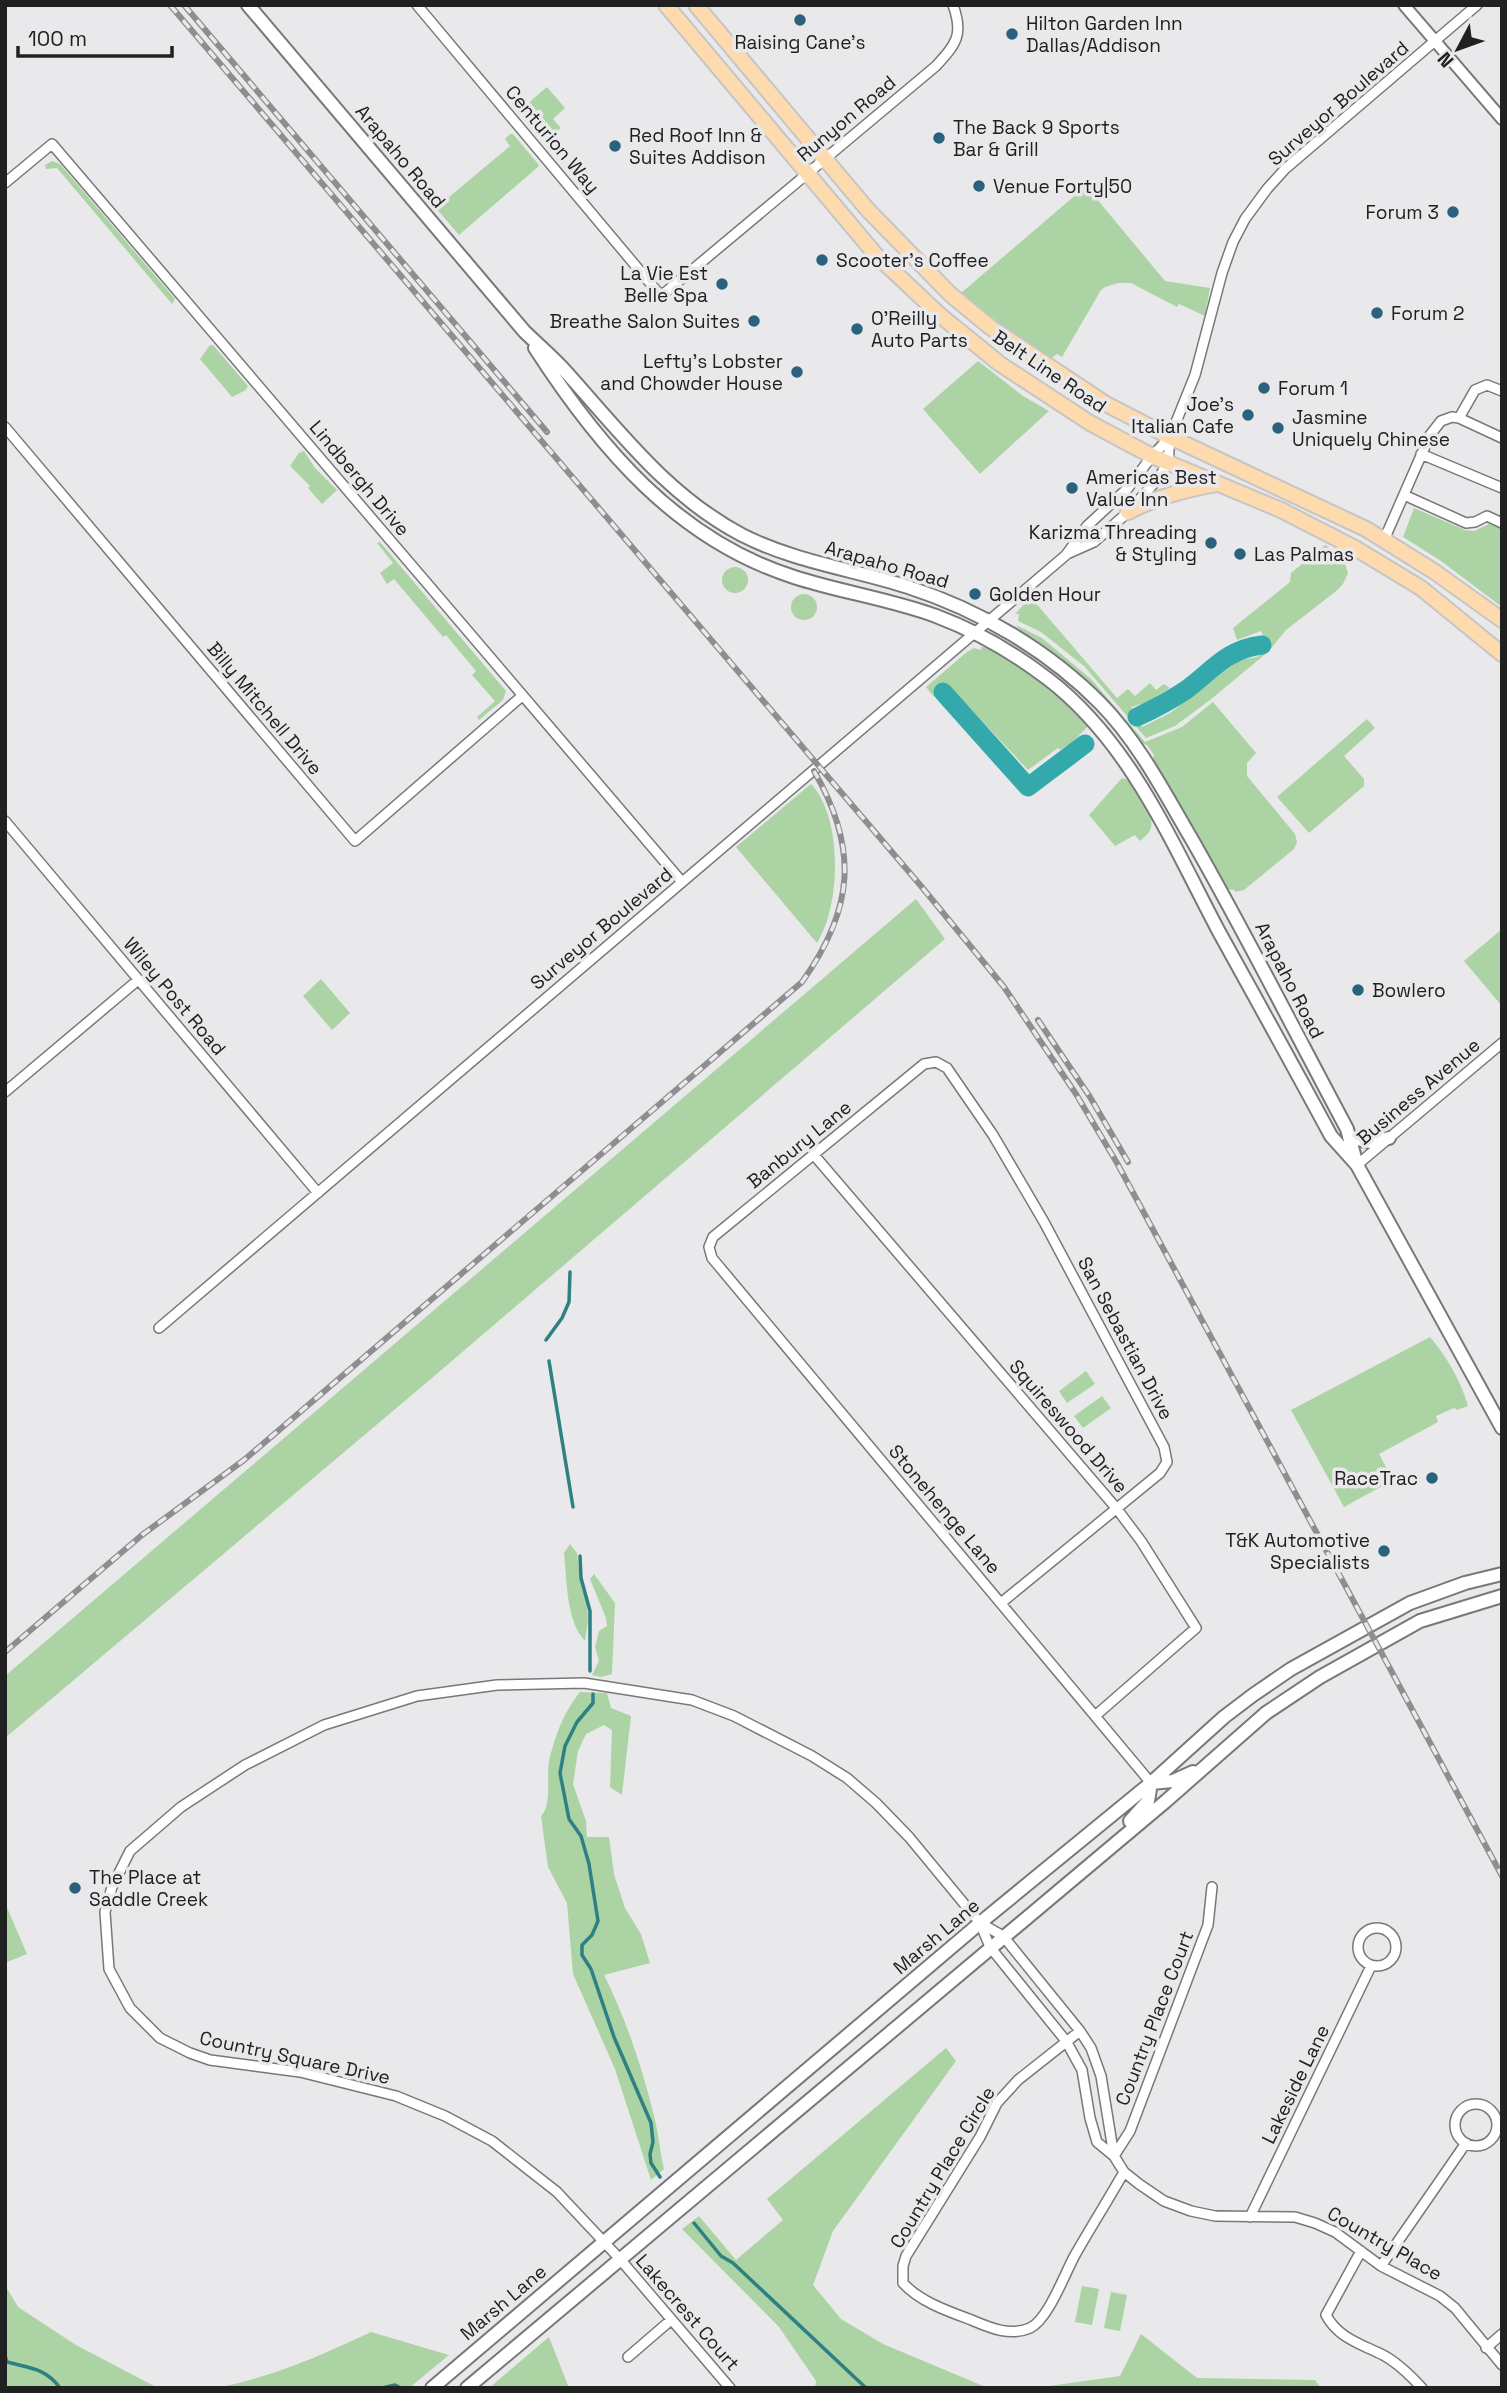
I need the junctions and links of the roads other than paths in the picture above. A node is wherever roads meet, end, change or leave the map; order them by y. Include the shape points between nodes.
1 (248, 5) edge
2 (417, 5) edge
3 (666, 5) edge
4 (684, 5) edge
5 (696, 5) edge
6 (953, 5) edge
7 (1404, 5) edge
8 (1477, 5) edge
9 (715, 28) junction
10 (1434, 42) junction
11 (1502, 119) edge
12 (825, 159) junction
13 (808, 172) junction
14 (5, 183) edge
15 (662, 296) joint
16 (990, 327) junction
17 (524, 331) junction
18 (976, 345) junction
19 (1502, 391) edge
20 (1459, 418) junction
21 (5, 428) edge
22 (1170, 438) junction
23 (1502, 438) edge
24 (1420, 454) junction
25 (1152, 456) junction
26 (1168, 463) junction
27 (1216, 484) junction
28 (1502, 488) edge
29 (1404, 495) junction
30 (1128, 512) junction
31 (1502, 523) edge
32 (1384, 540) junction
33 (769, 548) junction
34 (1066, 555) junction
35 (762, 565) junction
36 (1502, 620) edge
37 (988, 621) junction
38 (974, 632) junction
39 (1502, 653) edge
40 (522, 696) junction
41 (5, 821) edge
42 (682, 882) junction
43 (138, 980) junction
44 (1502, 1043) edge
45 (924, 1064) joint
46 (5, 1093) edge
47 (1349, 1137) junction
48 (1389, 1138) junction
49 (814, 1154) junction
50 (1357, 1165) junction
51 (318, 1193) junction
52 (712, 1258) joint
53 (159, 1328) dead end
54 (1502, 1428) edge
55 (1117, 1509) junction
56 (1502, 1574) edge
57 (1502, 1596) edge
58 (1001, 1604) junction
59 (1095, 1716) junction
60 (1205, 1767) junction
61 (1150, 1783) junction
62 (1119, 1840) junction
63 (1212, 1887) dead end
64 (980, 1923) junction
65 (1003, 1936) junction
66 (990, 1947) junction
67 (1371, 1966) junction
68 (1080, 2031) junction
69 (1066, 2041) junction
70 (1466, 2143) junction
71 (1114, 2156) junction
72 (1124, 2172) junction
73 (1250, 2217) junction
74 (604, 2242) junction
75 (1361, 2250) junction
76 (619, 2258) junction
77 (1381, 2266) junction
78 (671, 2320) junction
79 (1502, 2334) edge
80 (1486, 2348) junction
81 (628, 2357) dead end
82 (1502, 2365) edge
83 (432, 2388) edge
84 (467, 2388) edge
85 (730, 2388) edge
86 (1422, 2388) edge

1 - 17 main road, Arapaho Road
2 - 15 street, Centurion Way
3 - 13 main road, Belt Line Road
4 - 9 main road via 699,22
5 - 9 main road, Belt Line Road
6 - 12 street, Runyon Road via 959,27 954,47
7 - 10 street
8 - 10 street, Surveyor Boulevard
9 - 12 main road, Belt Line Road
10 - 11 street
10 - 22 street, Surveyor Boulevard via 1285,169 1245,219 1222,273 1195,375
12 - 13 street, Runyon Road
12 - 16 main road, Belt Line Road via 904,248
13 - 15 street, Runyon Road
13 - 18 main road, Belt Line Road via 882,261
14 - 40 street, Lindbergh Drive via 52,144
16 - 18 main road
16 - 22 main road, Belt Line Road via 1073,384
17 - 33 main road, Arapaho Road via 667,482 699,509
17 - 35 main road, Arapaho Road via 557,382 630,474 694,526
18 - 25 main road, Belt Line Road via 1058,404
19 - 20 street via 1487,385 1475,390
20 - 23 street
20 - 24 street via 1441,421
21 - 40 street, Billy Mitchell Drive via 355,841
22 - 25 street, Surveyor Boulevard
22 - 26 street, Surveyor Boulevard
22 - 32 main road, Belt Line Road via 1325,508
24 - 28 street
24 - 29 street
25 - 26 main road, Belt Line Road
25 - 34 street, Surveyor Boulevard
26 - 27 main road, Belt Line Road
26 - 30 street, Surveyor Boulevard
27 - 30 main road via 1165,494
27 - 39 main road, Belt Line Road via 1281,510 1371,557 1421,588
29 - 31 street via 1466,523 1487,516
29 - 32 street
30 - 34 street, Surveyor Boulevard via 1094,542
32 - 36 main road, Belt Line Road
33 - 35 main road
33 - 37 main road, Arapaho Road via 905,586
34 - 37 street, Surveyor Boulevard
35 - 38 main road, Arapaho Road via 935,615
37 - 38 street, Surveyor Boulevard
37 - 47 main road, Arapaho Road via 1065,673 1101,704 1130,738 1234,913
38 - 42 street, Surveyor Boulevard
38 - 50 main road, Arapaho Road via 1049,681 1100,730 1129,767 1331,1136
40 - 42 street, Lindbergh Drive
41 - 43 street, Wiley Post Road
42 - 51 street, Surveyor Boulevard
43 - 46 street
43 - 51 street, Wiley Post Road
44 - 48 street, Business Avenue
45 - 49 street, Banbury Lane
45 - 55 street, San Sebastian Drive via 936,1062 947,1068 993,1135 1045,1222 1164,1447 1167,1462 1160,1474
47 - 48 main road via 1370,1142
47 - 50 main road, Arapaho Road
48 - 50 street, Business Avenue
49 - 52 street, Banbury Lane via 713,1237 709,1247
49 - 55 street, Squireswood Drive
50 - 54 main road, Arapaho Road
51 - 53 street, Surveyor Boulevard
52 - 58 street, Stonehenge Lane
55 - 58 street, San Sebastian Drive
55 - 59 street, Squireswood Drive via 1196,1628
56 - 61 main road, Marsh Lane via 1410,1603 1291,1669 1224,1717
57 - 60 main road via 1420,1621 1351,1658 1266,1713
58 - 59 street, Stonehenge Lane
59 - 61 street, Stonehenge Lane
60 - 61 main road via 1172,1781
60 - 62 main road
61 - 62 main road via 1146,1805 1120,1832
61 - 64 main road, Marsh Lane
62 - 65 main road
63 - 71 street, Country Place Court via 1208,1924 1130,2131
64 - 65 street
64 - 66 street, Country Square Drive
64 - 74 main road, Marsh Lane
64 - 74 street, Country Square Drive via 884,1812 846,1778 812,1756 692,1700 584,1683 497,1685 417,1696 324,1725 210,1787 164,1819 130,1851 105,1912 108,1969 130,2008 160,2038 210,2060 350,2083 445,2116 492,2141 539,2176
65 - 66 main road
65 - 68 street, Country Place
66 - 69 street, Country Place
66 - 76 main road
67 - 67 street, Lakeside Lane via 1391,1961 1396,1951 1388,1931 1378,1928 1360,1938 1358,1949
67 - 73 street, Lakeside Lane
68 - 69 street, Country Place Circle
68 - 71 street, Country Place via 1098,2064
69 - 71 street, Country Place via 1082,2070 1097,2142
69 - 72 street, Country Place Circle via 997,2103 905,2256 903,2283 922,2298 989,2327 1006,2332 1034,2326
70 - 70 street via 1476,2146 1493,2137 1496,2118 1490,2109 1472,2104 1462,2109 1455,2127
70 - 77 street
71 - 72 street, Country Place
72 - 73 street, Country Place via 1182,2209
73 - 75 street, Country Place via 1315,2222
74 - 76 street, Country Square Drive
74 - 83 main road, Marsh Lane
75 - 77 street, Country Place
75 - 86 street via 1326,2315 1341,2334 1386,2357
76 - 78 street, Lakecrest Court
76 - 84 main road
77 - 80 street, Country Place via 1440,2296
78 - 81 street
78 - 85 street, Lakecrest Court
79 - 80 street
80 - 82 street, Country Place

